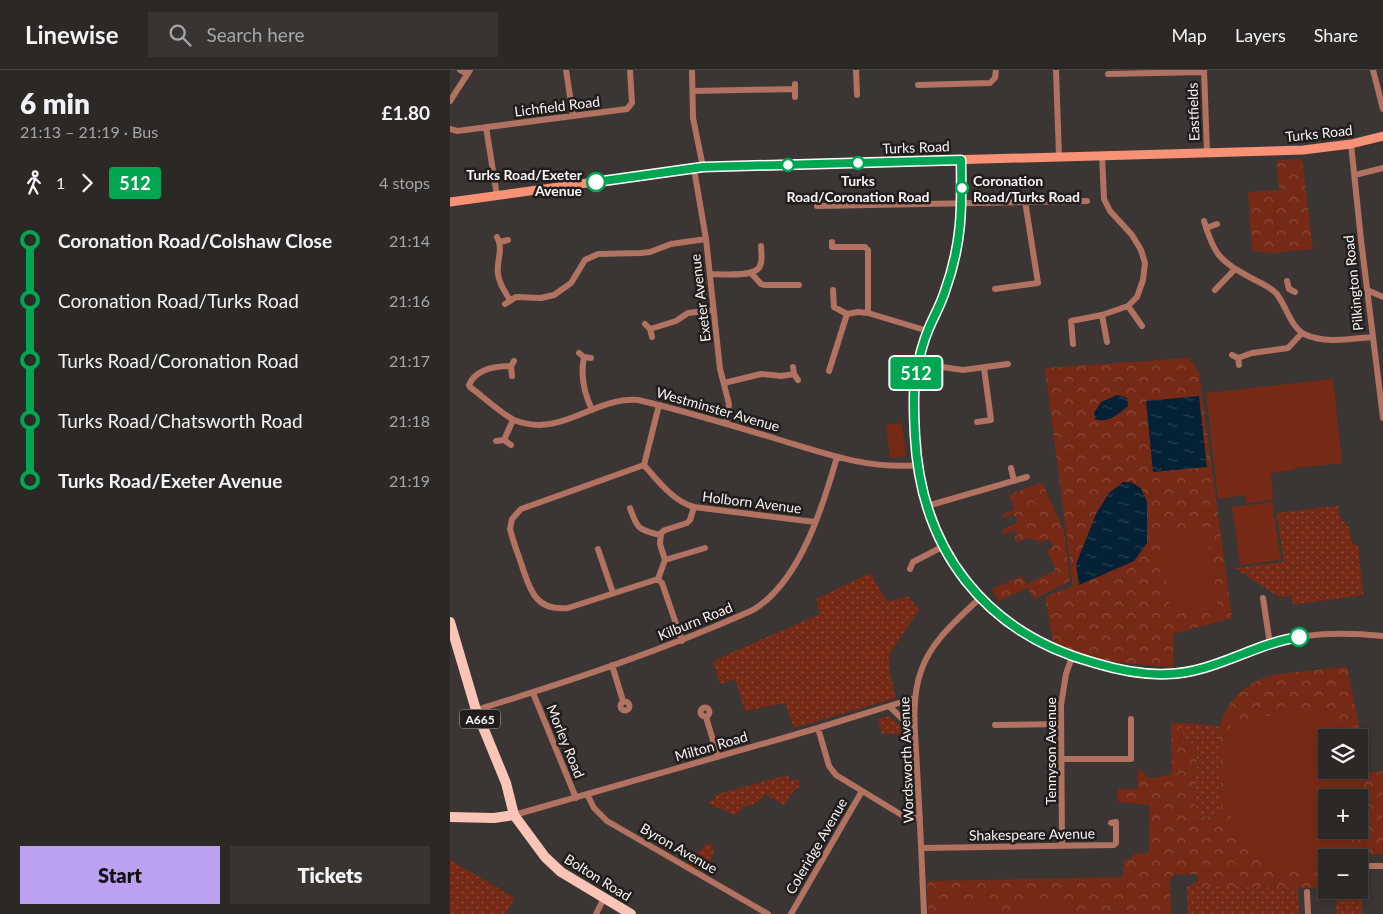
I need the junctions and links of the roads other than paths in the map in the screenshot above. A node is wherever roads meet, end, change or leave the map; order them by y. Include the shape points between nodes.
1 (460, 70) edge
2 (566, 70) edge
3 (630, 70) edge
4 (692, 70) edge
5 (856, 70) edge
6 (996, 70) edge
7 (1056, 70) edge
8 (1372, 70) edge
9 (1204, 71) edge
10 (468, 72) edge
11 (1108, 75) edge
12 (918, 85) dead end
13 (693, 91) junction
14 (857, 95) dead end
15 (795, 97) dead end
16 (450, 101) edge
17 (1383, 109) edge
18 (573, 116) junction
19 (486, 127) junction
20 (450, 129) edge
21 (1383, 136) edge
22 (1351, 144) junction
23 (1207, 153) junction
24 (1102, 155) junction
25 (1059, 156) junction
26 (961, 160) junction
27 (699, 168) junction
28 (1383, 168) edge
29 (1355, 175) junction
30 (497, 196) junction
31 (1025, 201) junction
32 (1087, 201) dead end
33 (450, 202) edge
34 (962, 202) junction
35 (817, 206) dead end
36 (1217, 224) dead end
37 (706, 239) junction
38 (508, 240) dead end
39 (832, 242) dead end
40 (761, 246) dead end
41 (1235, 268) junction
42 (752, 273) junction
43 (710, 274) junction
44 (1287, 281) dead end
45 (800, 285) dead end
46 (833, 290) dead end
47 (994, 290) dead end
48 (1215, 290) dead end
49 (1367, 290) junction
50 (1278, 296) junction
51 (1383, 297) edge
52 (1128, 306) junction
53 (714, 310) junction
54 (868, 313) junction
55 (847, 314) junction
56 (1102, 315) junction
57 (1142, 326) dead end
58 (928, 331) junction
59 (1302, 333) junction
60 (652, 337) dead end
61 (1372, 337) junction
62 (1107, 342) dead end
63 (1073, 344) dead end
64 (585, 356) dead end
65 (919, 360) junction
66 (1236, 360) dead end
67 (1008, 364) dead end
68 (984, 368) junction
69 (829, 371) dead end
70 (512, 376) dead end
71 (798, 380) dead end
72 (724, 383) junction
73 (1382, 403) edge
74 (659, 405) junction
75 (592, 410) junction
76 (1383, 418) edge
77 (513, 420) junction
78 (977, 422) dead end
79 (726, 423) junction
80 (504, 440) junction
81 (496, 441) dead end
82 (511, 445) dead end
83 (836, 457) junction
84 (644, 465) junction
85 (918, 465) junction
86 (1011, 468) dead end
87 (1027, 478) dead end
88 (1014, 481) junction
89 (927, 506) junction
90 (694, 507) junction
91 (630, 508) dead end
92 (815, 522) junction
93 (660, 535) junction
94 (944, 546) junction
95 (705, 548) dead end
96 (598, 550) dead end
97 (664, 560) junction
98 (910, 569) dead end
99 (658, 579) junction
100 (613, 593) junction
101 (980, 598) junction
102 (1263, 598) dead end
103 (450, 622) edge
104 (1383, 636) edge
105 (682, 641) junction
106 (1270, 644) junction
107 (1072, 657) junction
108 (612, 665) junction
109 (533, 693) junction
110 (915, 698) junction
111 (623, 701) dead end
112 (890, 707) junction
113 (476, 710) junction
114 (706, 717) dead end
115 (1131, 719) dead end
116 (1061, 724) junction
117 (994, 725) dead end
118 (818, 728) junction
119 (916, 731) junction
120 (718, 757) junction
121 (1061, 759) junction
122 (862, 791) junction
123 (587, 794) junction
124 (576, 798) junction
125 (514, 815) junction
126 (450, 817) edge
127 (920, 818) junction
128 (1110, 823) dead end
129 (1062, 846) junction
130 (922, 848) junction
131 (1368, 866) edge
132 (1383, 866) edge
133 (1306, 897) dead end
134 (604, 898) junction
135 (596, 914) edge
136 (631, 914) edge
137 (768, 914) edge
138 (791, 914) edge
139 (924, 914) edge
140 (1308, 914) edge

1 - 10 street
2 - 18 street
3 - 18 street, Lichfield Road via 632,102 628,109
4 - 13 street, Exeter Avenue
5 - 14 street
6 - 12 street via 990,83
7 - 25 street
8 - 17 street
9 - 11 street
9 - 23 street, Eastfields
10 - 16 street
13 - 15 street via 795,86
13 - 27 street, Exeter Avenue
18 - 19 street, Lichfield Road
19 - 20 street, Lichfield Road
19 - 30 street
21 - 22 street, Turks Road
22 - 23 street, Turks Road via 1303,150
22 - 29 street, Pilkington Road
23 - 24 street, Turks Road
24 - 25 street, Turks Road
24 - 52 street via 1103,192 1107,206 1137,242 1145,263 1141,287
25 - 26 street, Turks Road
26 - 27 street, Turks Road
26 - 34 street
27 - 30 street, Turks Road
27 - 37 street, Exeter Avenue
28 - 29 street
29 - 49 street, Pilkington Road
30 - 33 street, Turks Road
31 - 32 street
31 - 34 street
31 - 47 street via 1038,283
34 - 35 street
34 - 58 street via 954,262
36 - 41 street via 1205,224 1215,252
37 - 38 street via 671,244 650,252 598,254 585,260 571,283 554,295 522,297 507,302 498,275 499,239
37 - 43 street, Exeter Avenue
39 - 54 street via 832,248 865,247 868,250
40 - 42 street via 761,263
41 - 48 street via 1226,284
41 - 50 street
42 - 43 street
42 - 45 street via 764,285
43 - 53 street, Exeter Avenue
44 - 50 street via 1292,291
46 - 55 street via 834,307
49 - 51 street
49 - 61 street, Pilkington Road
50 - 59 street
52 - 56 street
52 - 57 street
53 - 60 street via 688,313 676,321 648,326
53 - 72 street, Exeter Avenue
54 - 55 street
54 - 58 street
55 - 69 street
56 - 62 street
56 - 63 street via 1071,321
58 - 65 street
59 - 61 street via 1329,340
59 - 66 street via 1288,348 1252,353
61 - 73 street, Pilkington Road
64 - 75 street via 583,382
65 - 68 street via 963,370
65 - 85 street via 914,412
67 - 68 street
68 - 78 street via 991,420
70 - 77 street, Westminster Avenue via 513,363 488,368 471,380 470,387
71 - 72 street via 794,370 781,376 761,374
72 - 79 street, Exeter Avenue via 729,404
73 - 76 street, Pilkington Road
74 - 75 street, Westminster Avenue via 631,399
74 - 79 street, Westminster Avenue
74 - 84 street
75 - 77 street, Westminster Avenue via 548,425
77 - 80 street
79 - 83 street, Westminster Avenue
80 - 81 street
80 - 82 street
83 - 85 street, Westminster Avenue via 879,465
83 - 92 street, Kilburn Road via 823,506
84 - 90 street, Holborn Avenue via 676,498
84 - 100 street via 521,509 510,523 529,588 541,603 553,608 568,608
85 - 89 street
86 - 88 street
87 - 88 street
88 - 89 street
89 - 94 street
90 - 92 street, Holborn Avenue
90 - 93 street via 687,523 665,530
91 - 93 street via 639,529
92 - 105 street, Kilburn Road via 785,580 772,596 753,610
93 - 97 street
94 - 98 street via 913,562
94 - 101 street
95 - 97 street
96 - 100 street
97 - 99 street
99 - 100 street
99 - 105 street
101 - 107 street via 1040,644
101 - 110 street, Wordsworth Avenue via 931,650 920,672
102 - 106 street
103 - 113 main road, A665
104 - 106 street via 1343,632
105 - 108 street, Kilburn Road
106 - 107 street via 1214,666 1183,673 1118,670
107 - 116 street, Tennyson Avenue via 1060,705
108 - 109 street, Kilburn Road
108 - 111 street
109 - 113 street, Kilburn Road
109 - 124 street, Morley Road
110 - 112 street, Milton Road
110 - 119 street, Wordsworth Avenue
112 - 118 street, Milton Road
112 - 119 street
113 - 125 main road, A665 via 506,783
114 - 120 street
115 - 121 street via 1131,758
116 - 117 street
116 - 121 street, Tennyson Avenue
118 - 120 street, Milton Road
118 - 122 street via 832,771
119 - 127 street, Wordsworth Avenue
120 - 123 street, Milton Road
121 - 129 street, Tennyson Avenue
122 - 127 street via 905,816
122 - 138 street, Coleridge Avenue
123 - 124 street, Milton Road
123 - 137 street, Byron Avenue via 594,808 607,821
124 - 125 street, Milton Road
125 - 126 main road
125 - 134 main road, Bolton Road / A665 via 545,857 561,872
127 - 130 street, Wordsworth Avenue
128 - 129 street, Shakespeare Avenue via 1116,822 1114,845
129 - 130 street, Shakespeare Avenue
130 - 139 street, Wordsworth Avenue
131 - 132 street
133 - 140 street
134 - 135 street
134 - 136 main road, Bolton Road / A665

